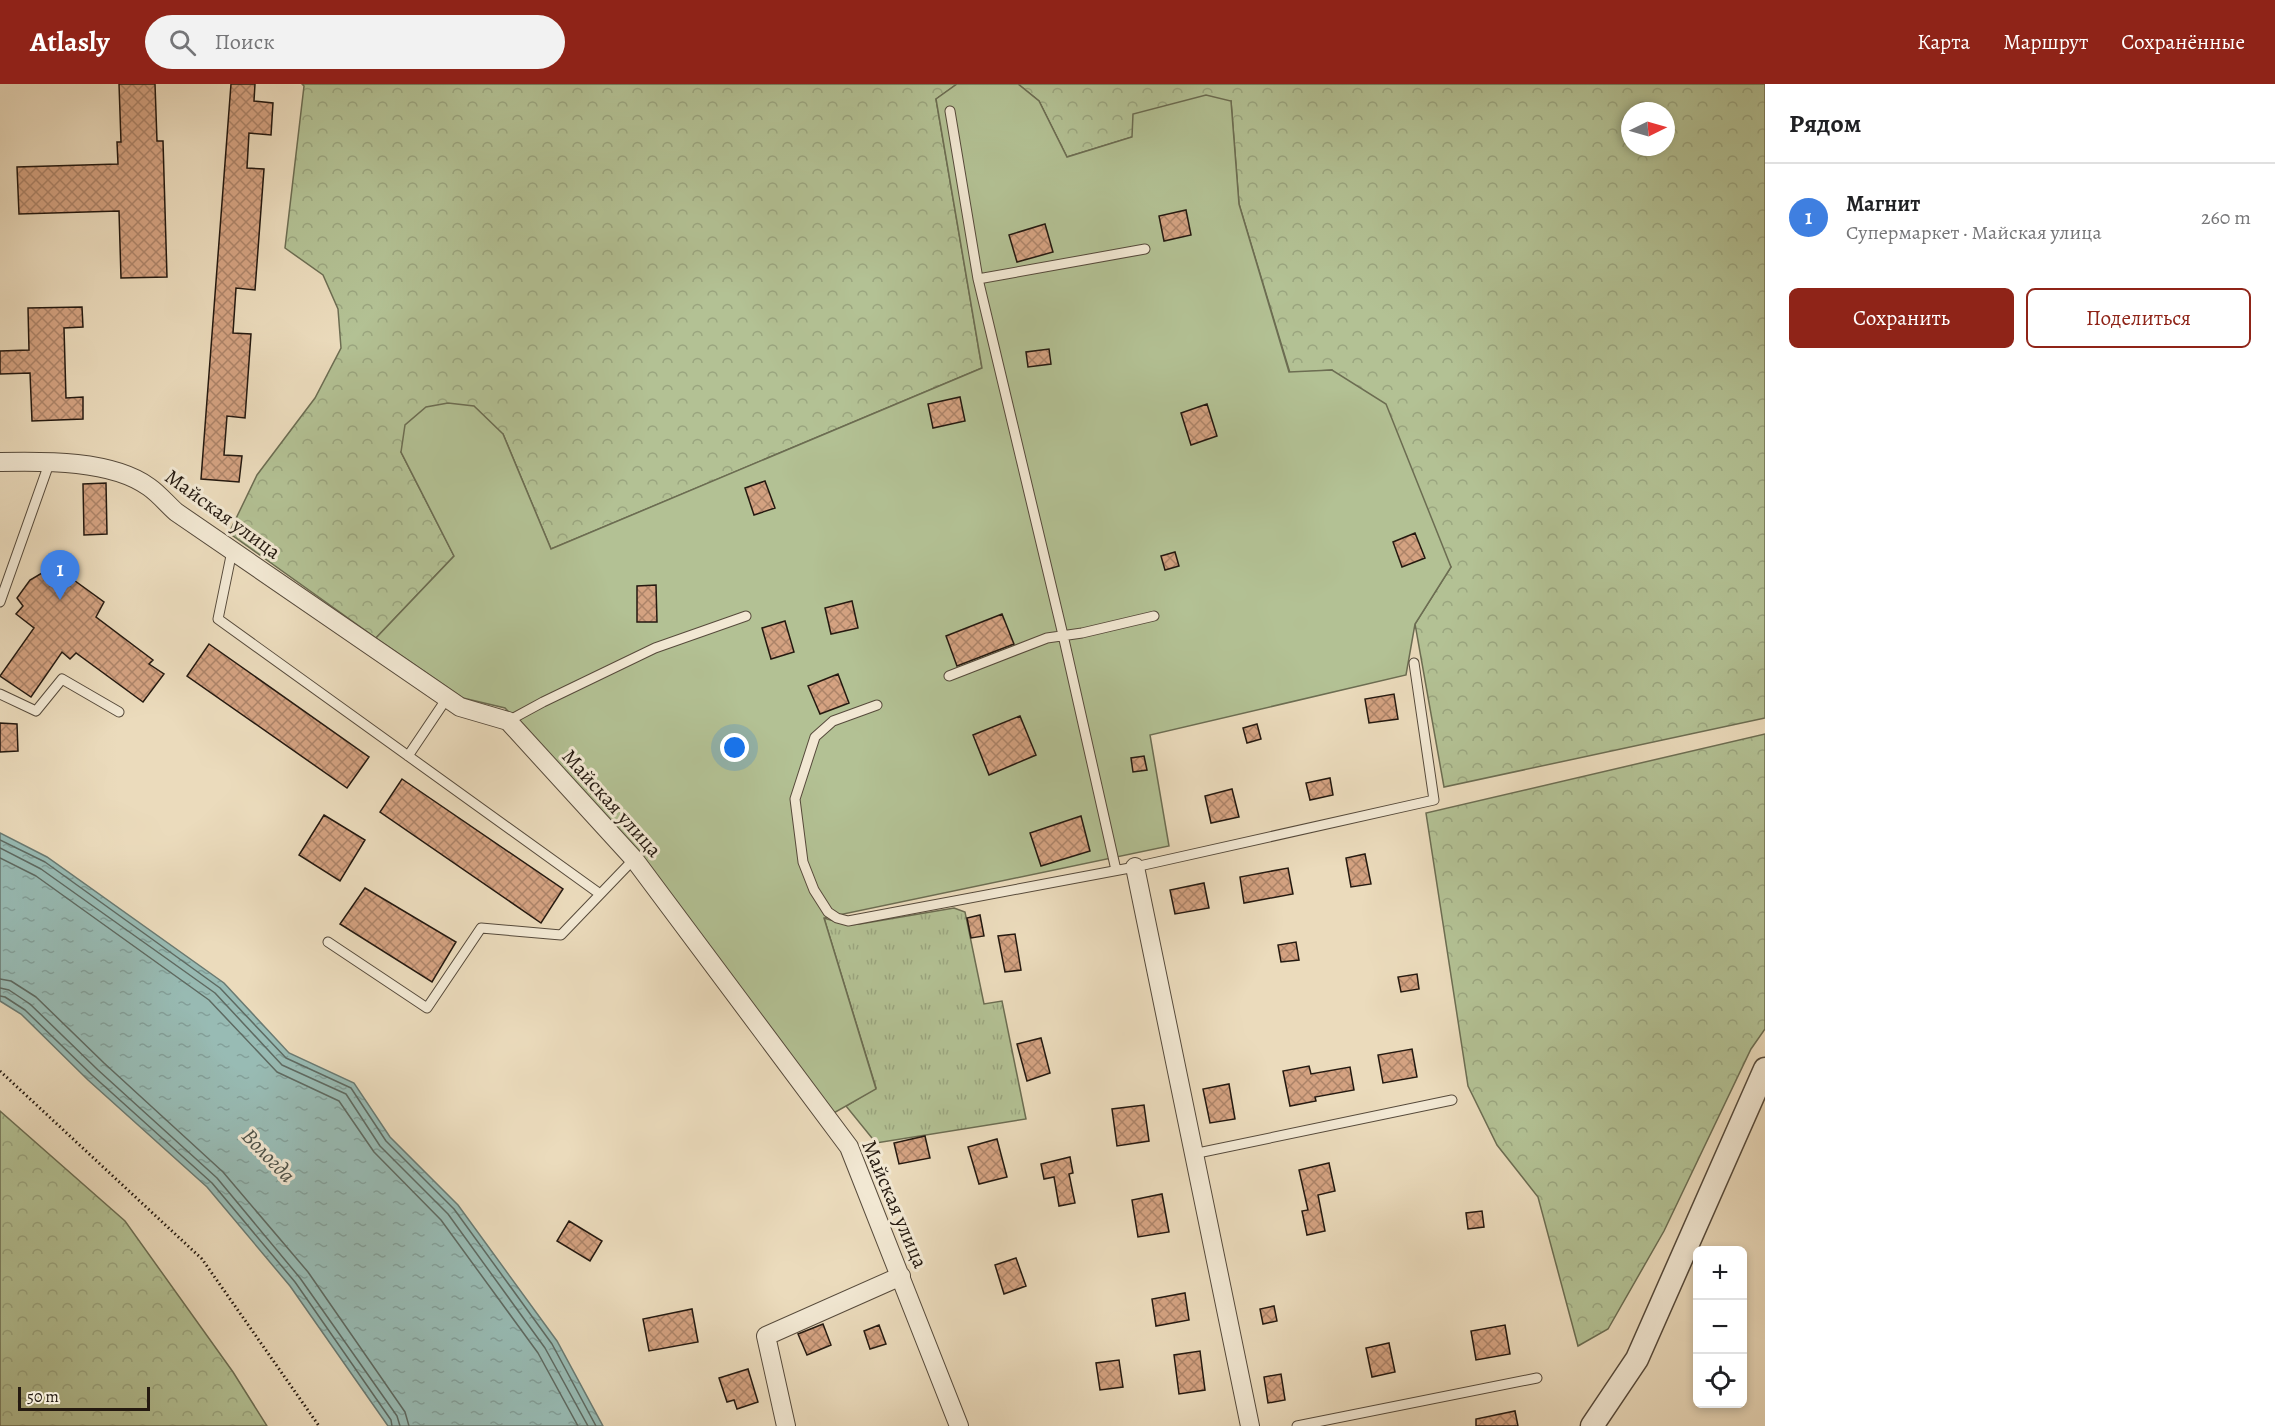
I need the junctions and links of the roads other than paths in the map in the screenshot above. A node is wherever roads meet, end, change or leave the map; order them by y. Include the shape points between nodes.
1 (950, 111) dead end
2 (1144, 249) dead end
3 (978, 279) junction
4 (50, 461) junction
5 (0, 462) edge
6 (232, 550) junction
7 (0, 602) edge
8 (746, 616) dead end
9 (1154, 616) dead end
10 (1063, 635) junction
11 (1413, 663) dead end
12 (949, 676) dead end
13 (0, 694) edge
14 (447, 698) junction
15 (877, 705) dead end
16 (119, 712) dead end
17 (508, 721) junction
18 (408, 756) junction
19 (634, 859) junction
20 (1135, 867) junction
21 (1116, 870) junction
22 (600, 894) junction
23 (328, 942) dead end
24 (1765, 1069) edge
25 (1452, 1100) dead end
26 (1193, 1154) junction
27 (901, 1276) junction
28 (1538, 1378) dead end
29 (786, 1426) edge
30 (959, 1426) edge
31 (1250, 1426) edge
32 (1297, 1426) edge
33 (1592, 1426) edge

1 - 3 lane
2 - 3 lane
3 - 10 lane
4 - 5 street, Майская улица
4 - 6 street, Майская улица via 117,471 148,486 176,512
4 - 7 lane
6 - 14 street, Майская улица
6 - 18 lane via 218,619
8 - 17 lane via 655,648
9 - 10 lane
10 - 12 lane
10 - 21 lane
11 - 20 lane via 1434,800
13 - 16 lane via 36,711 62,679
14 - 17 street, Майская улица via 460,707
14 - 18 lane
15 - 21 lane via 833,721 815,737 795,799 804,862 814,890 828,912 848,921 870,918
17 - 19 street, Майская улица
18 - 22 lane
19 - 22 lane
19 - 27 street, Майская улица via 849,1147
20 - 21 lane
20 - 26 street
22 - 23 lane via 561,935 481,928 427,1008
24 - 33 street via 1637,1359
25 - 26 lane
26 - 31 street
27 - 29 street via 766,1336
27 - 30 street, Майская улица
28 - 32 lane

